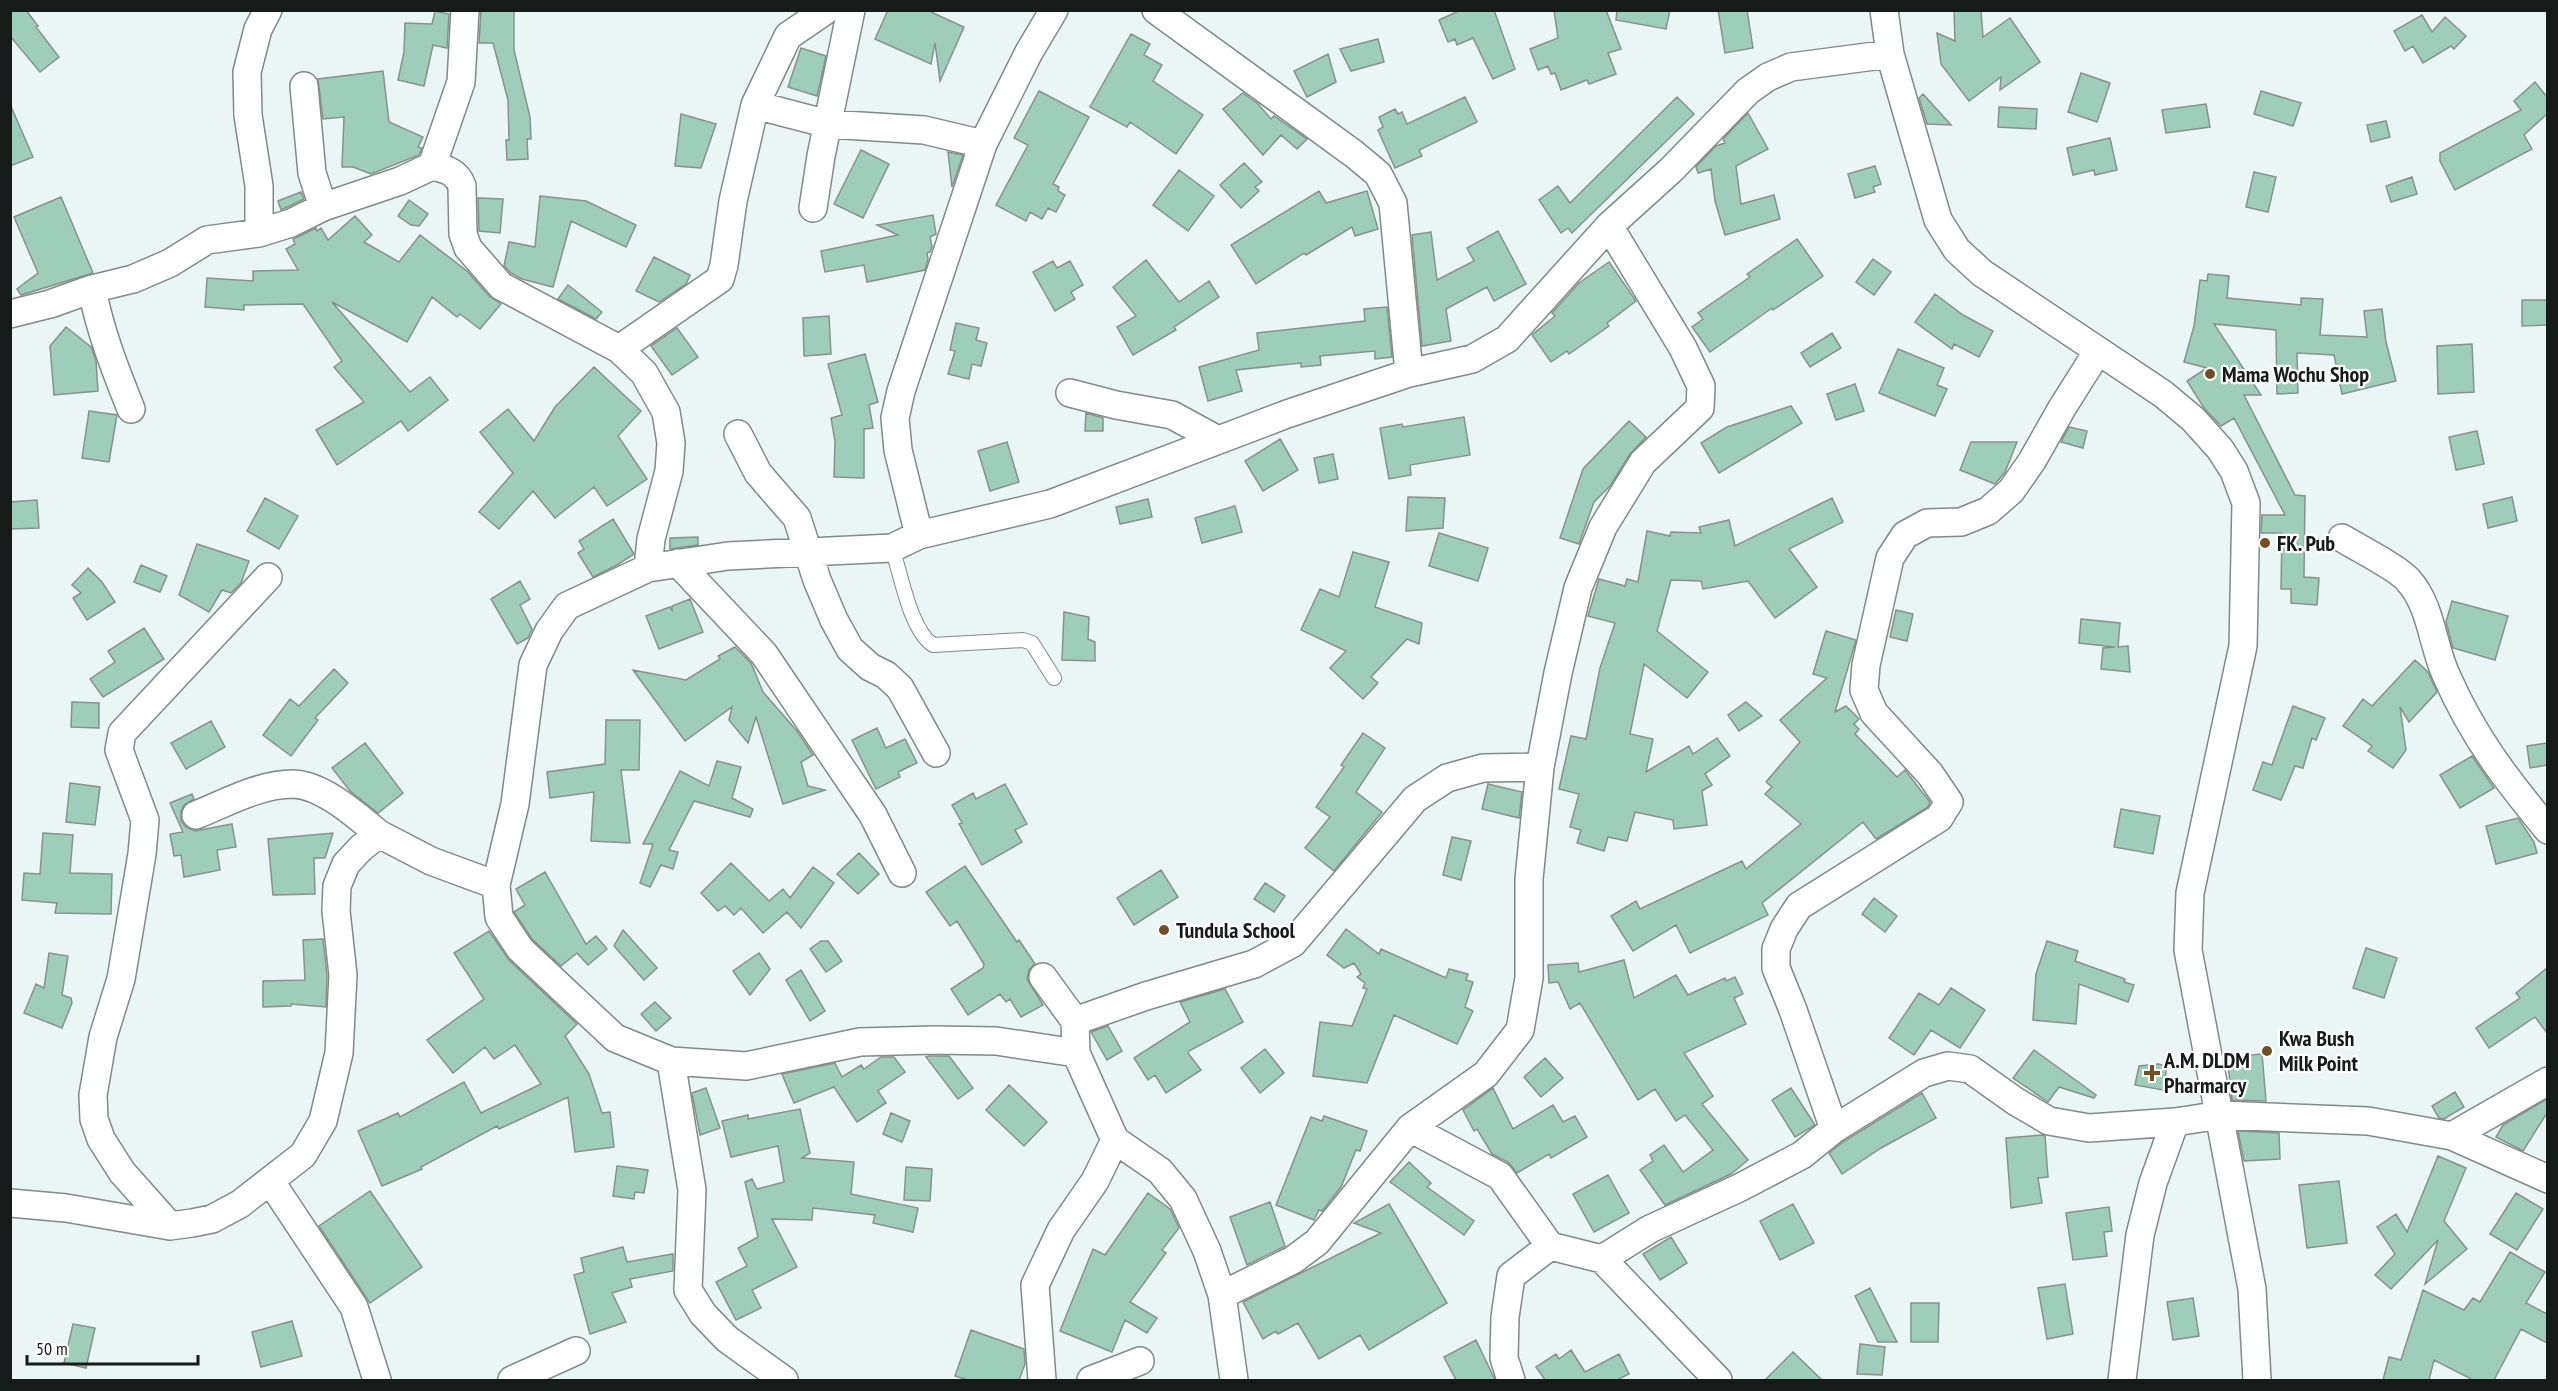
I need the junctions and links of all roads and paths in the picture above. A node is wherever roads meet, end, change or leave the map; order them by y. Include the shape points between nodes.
1 (268, 10) edge
2 (465, 10) edge
3 (826, 10) edge
4 (851, 10) edge
5 (1054, 10) edge
6 (1156, 10) edge
7 (1884, 10) edge
8 (1890, 54) junction
9 (304, 86) dead end
10 (755, 105) junction
11 (828, 124) junction
12 (983, 144) junction
13 (432, 166) junction
14 (324, 207) junction
15 (813, 208) dead end
16 (1609, 226) junction
17 (259, 232) junction
18 (92, 289) junction
19 (10, 314) edge
20 (619, 349) junction
21 (2098, 351) junction
22 (1410, 373) junction
23 (1070, 393) dead end
24 (131, 409) dead end
25 (738, 434) dead end
26 (1216, 439) junction
27 (919, 535) junction
28 (2342, 538) dead end
29 (892, 548) junction
30 (807, 552) junction
31 (678, 563) junction
32 (648, 568) junction
33 (268, 577) dead end
34 (1054, 678) dead end
35 (936, 753) dead end
36 (1540, 767) junction
37 (196, 815) dead end
38 (2547, 830) edge
39 (379, 834) junction
40 (902, 873) dead end
41 (496, 885) junction
42 (1043, 977) dead end
43 (1075, 1022) junction
44 (1076, 1053) junction
45 (671, 1061) junction
46 (2547, 1081) edge
47 (2221, 1115) junction
48 (2175, 1122) junction
49 (1410, 1128) junction
50 (1834, 1129) junction
51 (2452, 1136) junction
52 (1115, 1140) junction
53 (2547, 1179) edge
54 (271, 1182) junction
55 (10, 1203) edge
56 (170, 1226) junction
57 (1550, 1246) junction
58 (1602, 1259) junction
59 (1222, 1295) junction
60 (576, 1352) dead end
61 (1140, 1360) dead end
62 (377, 1380) edge
63 (512, 1380) edge
64 (784, 1380) edge
65 (1045, 1380) edge
66 (1091, 1380) edge
67 (1234, 1380) edge
68 (1511, 1380) edge
69 (1718, 1380) edge
70 (2122, 1380) edge
71 (2257, 1380) edge

1 - 17 street via 258,29 247,72 248,115 259,186
2 - 13 street via 461,82
3 - 10 street via 788,36
4 - 11 street
5 - 12 street
6 - 22 street via 1378,174 1394,203
7 - 8 street
8 - 16 street via 1791,67 1768,77 1748,91 1671,170
8 - 21 street via 1938,220 1957,250 1982,273
9 - 14 street via 312,173
10 - 11 street
10 - 20 street via 720,279
11 - 12 street via 924,130
11 - 15 street
12 - 27 street via 895,418 898,450
13 - 14 street
13 - 20 street via 444,168 459,179 463,234 468,248 501,286
14 - 17 street via 291,223
16 - 22 street via 1508,339 1472,359
16 - 36 street via 1683,348 1701,386 1700,408 1643,462 1603,527 1578,588
17 - 18 street via 207,240 170,263 133,279
18 - 19 street
18 - 24 street via 107,351
20 - 32 street via 644,373 666,412 671,443 669,471 651,539
21 - 47 street via 2193,419 2234,471 2246,503 2243,646 2190,893 2188,950
21 - 50 street via 2011,491 1988,511 1961,522 1927,523 1905,535 1890,558 1866,664 1864,690 1874,713 1930,774 1949,802 1939,818 1799,906 1776,950 1776,968
22 - 26 street
23 - 26 street via 1172,415
25 - 30 street via 758,473 797,518
26 - 27 street via 1050,504
27 - 29 street
28 - 38 street via 2408,579 2422,601 2436,652 2476,736
29 - 30 street
29 - 34 lane via 923,639 933,645 1023,640 1032,644
30 - 31 street
30 - 35 street via 850,649 900,688
31 - 32 street
31 - 40 street via 765,654 873,815
32 - 41 street via 567,606 549,631 533,665 515,804
33 - 56 street via 122,733 119,750 145,820 121,979 103,1037 93,1095 94,1119 101,1139 122,1172
36 - 43 street via 1483,768 1447,778 1415,799 1293,943 1254,963
36 - 49 street via 1529,879 1529,978 1520,1030 1485,1074
37 - 39 street via 268,787 295,784 326,794
39 - 41 street via 431,861
39 - 54 street via 346,864 337,886 343,975 339,1053 323,1121 303,1155
41 - 45 street via 499,917 520,949 615,1038
42 - 43 street
43 - 44 street
44 - 45 street via 996,1041 934,1040 860,1042 746,1066
44 - 52 street
45 - 64 street via 692,1190 688,1290 703,1314 727,1339
46 - 51 street
47 - 48 street
47 - 51 street via 2368,1122
47 - 71 street via 2252,1289
48 - 50 street via 2089,1128 2049,1121 1970,1069 1948,1066 1924,1073
48 - 70 street via 2140,1235
49 - 57 street via 1500,1176
49 - 59 street via 1317,1242 1293,1260
50 - 58 street via 1802,1155 1650,1229
51 - 53 street
52 - 59 street via 1160,1172 1183,1199
52 - 65 street via 1095,1181 1061,1230 1035,1285
54 - 56 street via 212,1219
54 - 62 street via 354,1307
55 - 56 street via 66,1208
57 - 58 street
57 - 68 street via 1511,1276 1503,1358
58 - 69 street
59 - 67 street
60 - 63 street
61 - 66 street

